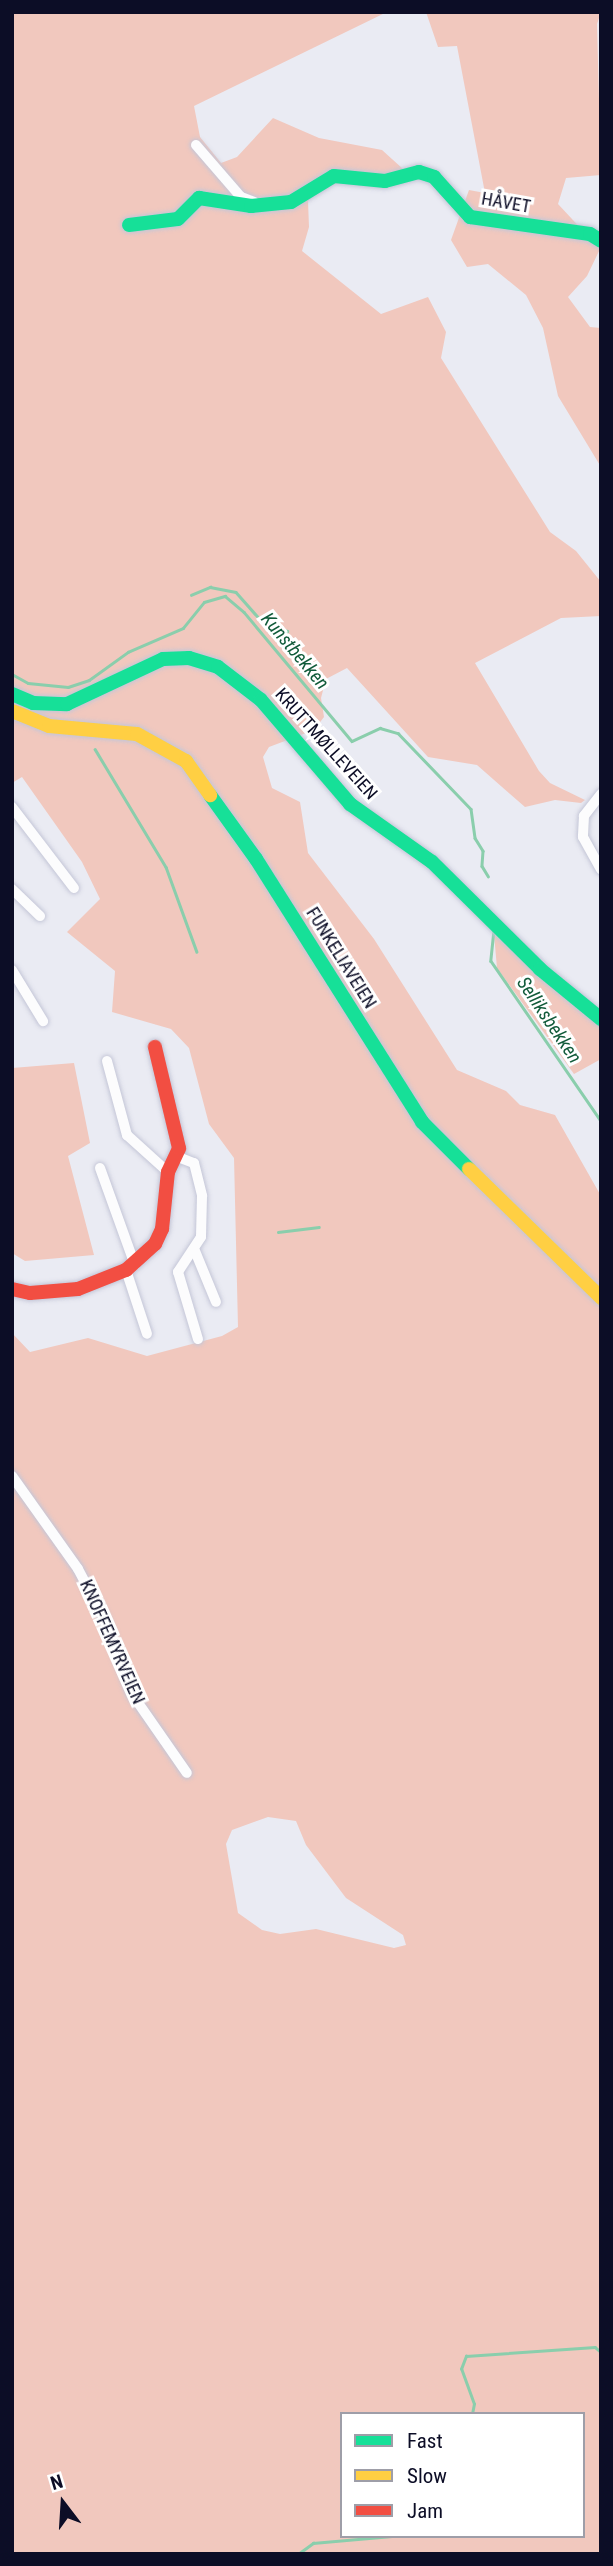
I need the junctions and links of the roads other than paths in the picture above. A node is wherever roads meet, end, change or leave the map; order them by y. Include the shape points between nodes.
1 (196, 145) dead end
2 (260, 204) junction
3 (130, 225) dead end
4 (601, 241) edge
5 (12, 694) edge
6 (12, 710) edge
7 (601, 794) edge
8 (12, 807) edge
9 (601, 869) edge
10 (12, 888) edge
11 (74, 888) dead end
12 (40, 916) dead end
13 (12, 970) edge
14 (601, 1020) edge
15 (43, 1021) dead end
16 (155, 1047) dead end
17 (107, 1061) dead end
18 (178, 1157) junction
19 (100, 1168) dead end
20 (169, 1172) junction
21 (194, 1251) junction
22 (130, 1268) junction
23 (12, 1289) edge
24 (601, 1298) edge
25 (216, 1303) dead end
26 (147, 1334) dead end
27 (198, 1339) dead end
28 (12, 1476) edge
29 (187, 1773) dead end

1 - 2 street via 241,197
2 - 3 street, HÅVET via 199,198 172,221
2 - 4 street, HÅVET via 297,200 334,176 384,181 419,172 434,177 470,217 590,234
5 - 14 street, KRUTTMØLLEVEIEN via 33,703 67,704 163,659 189,658 218,667 261,699 350,804 432,862 540,968
6 - 24 street, FUNKELIAVEIEN via 49,726 137,734 186,761 256,859 422,1122
7 - 9 street via 584,816 583,837
8 - 11 street
10 - 12 street
13 - 15 street
16 - 18 street
17 - 20 street via 127,1135
18 - 20 street
18 - 21 street via 194,1163 200,1184 202,1229
19 - 22 street
20 - 22 street via 162,1229 155,1244
21 - 25 street
21 - 27 street via 178,1272
22 - 23 street via 78,1289 30,1293
22 - 26 street
28 - 29 street, KNOFFEMYRVEIEN via 78,1569 104,1618 132,1695

